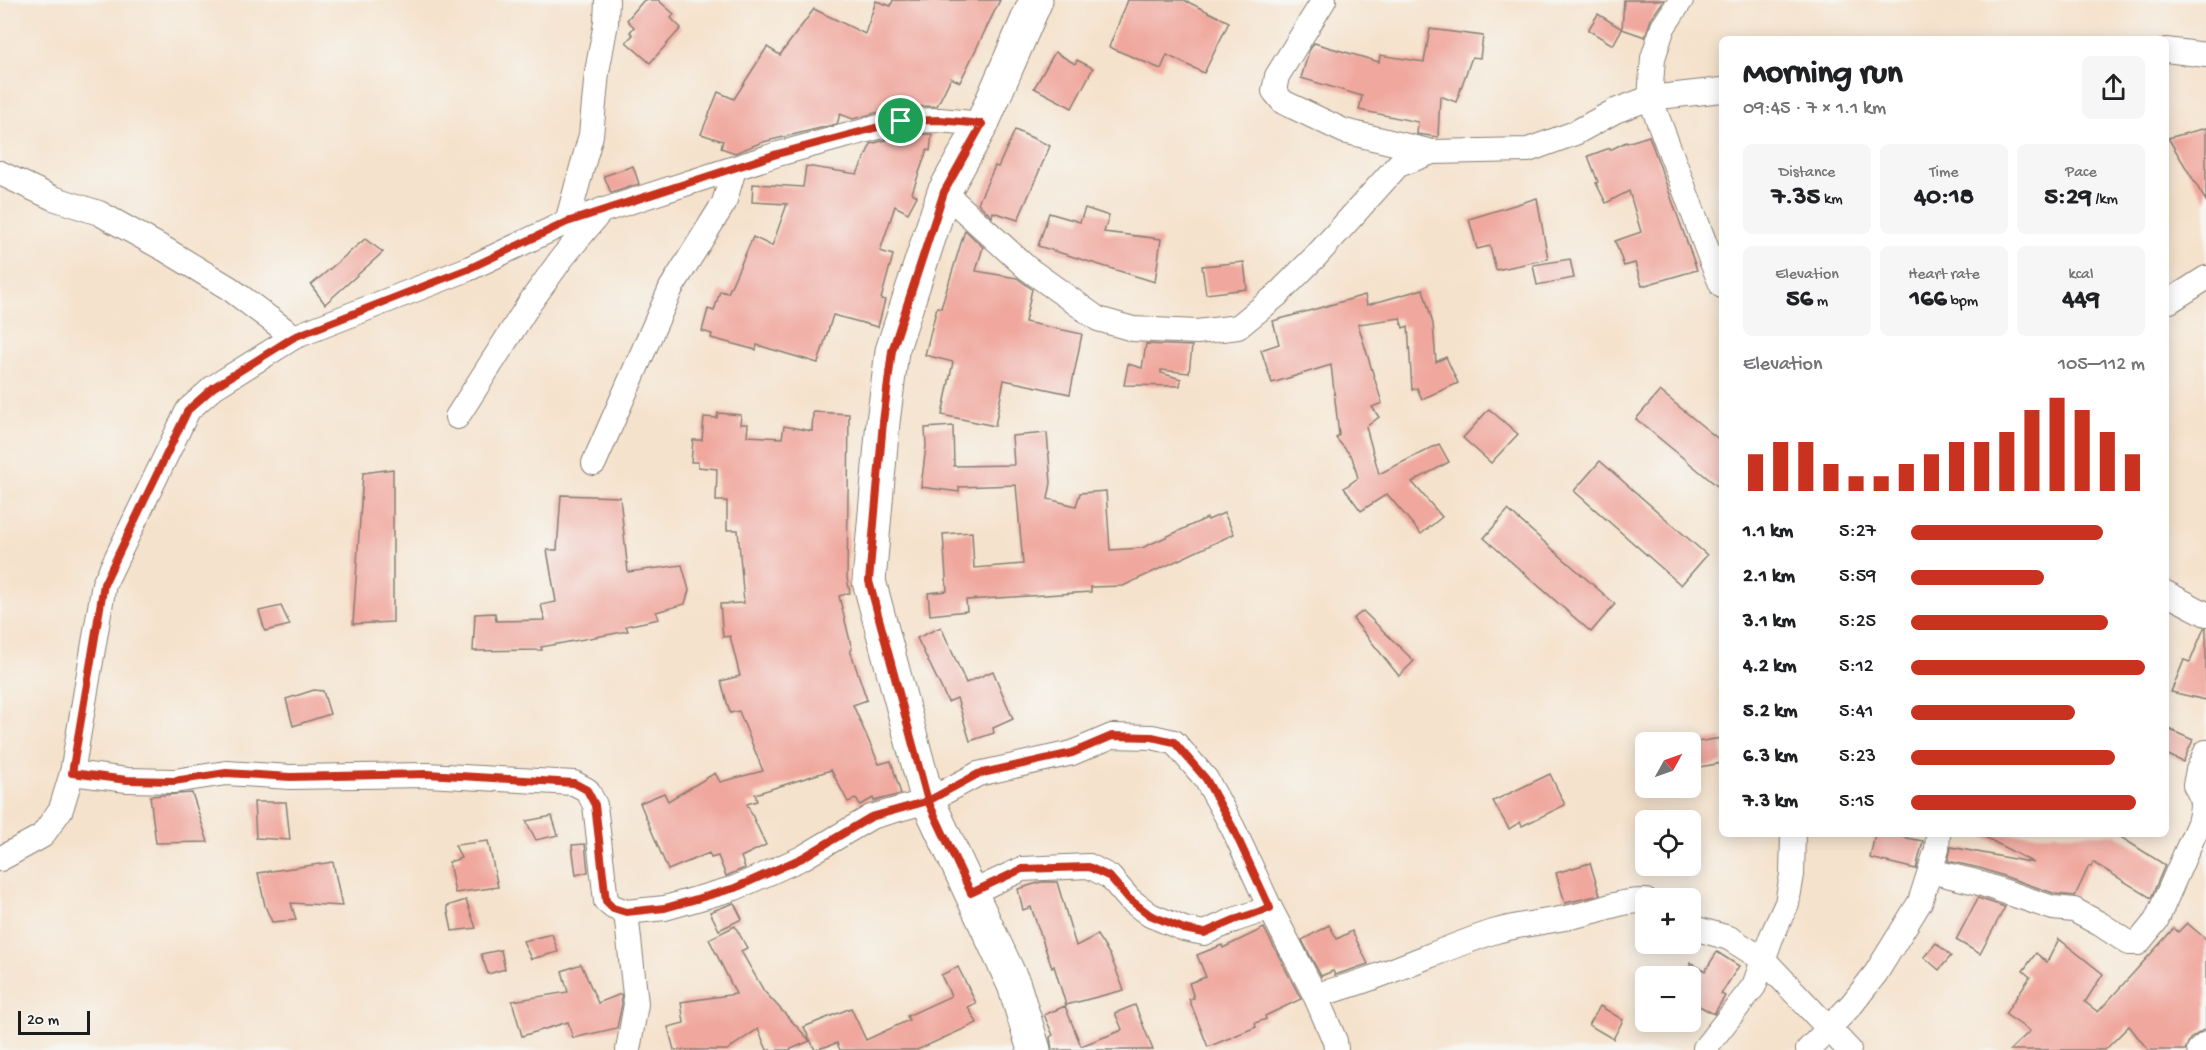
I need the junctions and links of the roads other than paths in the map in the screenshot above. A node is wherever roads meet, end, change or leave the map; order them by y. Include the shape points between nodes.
1 (607, 0) edge
2 (1036, 0) edge
3 (1324, 0) edge
4 (1681, 0) edge
5 (2169, 50) edge
6 (2206, 55) edge
7 (1719, 90) edge
8 (1650, 98) junction
9 (982, 124) junction
10 (1432, 152) junction
11 (734, 169) junction
12 (0, 173) edge
13 (944, 192) junction
14 (602, 210) junction
15 (567, 222) junction
16 (2206, 278) edge
17 (1719, 280) edge
18 (2170, 301) dead end
19 (294, 337) junction
20 (457, 417) dead end
21 (594, 463) dead end
22 (2169, 595) edge
23 (2206, 614) edge
24 (2206, 752) edge
25 (72, 773) junction
26 (928, 801) junction
27 (1793, 837) edge
28 (1938, 837) edge
29 (0, 859) edge
30 (1930, 871) junction
31 (971, 893) junction
32 (1635, 902) edge
33 (1270, 908) junction
34 (626, 912) junction
35 (1701, 930) edge
36 (1764, 960) junction
37 (1315, 994) junction
38 (1829, 1028) junction
39 (2206, 1044) edge
40 (1705, 1048) dead end
41 (628, 1050) edge
42 (1034, 1050) edge
43 (1336, 1050) edge
44 (1808, 1050) edge
45 (1849, 1050) edge
46 (2199, 1050) edge

1 - 15 street via 591,135
2 - 9 main road
3 - 10 street via 1277,76 1274,91 1283,102 1344,131
4 - 8 street via 1664,27 1653,58
5 - 6 street
7 - 8 street
8 - 10 street via 1528,150
8 - 17 street
9 - 11 street via 901,121
9 - 13 main road
10 - 13 street via 1398,165 1317,255 1238,327 1197,332 1133,329 1098,319 1027,268
11 - 14 street
11 - 21 street via 724,203 671,288
12 - 19 street via 52,198 99,213 166,250 229,288
13 - 26 main road via 892,351 869,581
14 - 15 street
14 - 20 street via 529,304
15 - 19 street via 468,269
16 - 18 street
19 - 25 street via 214,387 188,410 171,443 104,584
22 - 23 street
24 - 30 street via 2195,785 2204,806 2199,823 2156,921 2138,943 2129,943 2074,910 2053,908
25 - 29 street via 62,809 42,836
25 - 34 street via 174,781 226,773 290,777 427,774 574,783 587,790 595,805 606,901
26 - 31 main road
26 - 33 street via 978,774 1072,753 1112,736 1174,742 1206,779
26 - 34 street via 871,817 802,858 735,888 665,908
27 - 36 street via 1787,903
28 - 30 street
30 - 38 street via 1920,902 1876,973
31 - 33 street via 1022,869 1089,867 1110,877 1150,915 1184,929 1204,933
31 - 42 main road via 1014,985
32 - 37 street via 1494,932 1342,988
33 - 37 street
34 - 41 street via 636,1004
35 - 36 street via 1729,938
36 - 38 street
36 - 40 street via 1754,986
37 - 43 street
38 - 44 street
38 - 45 street
39 - 46 street

